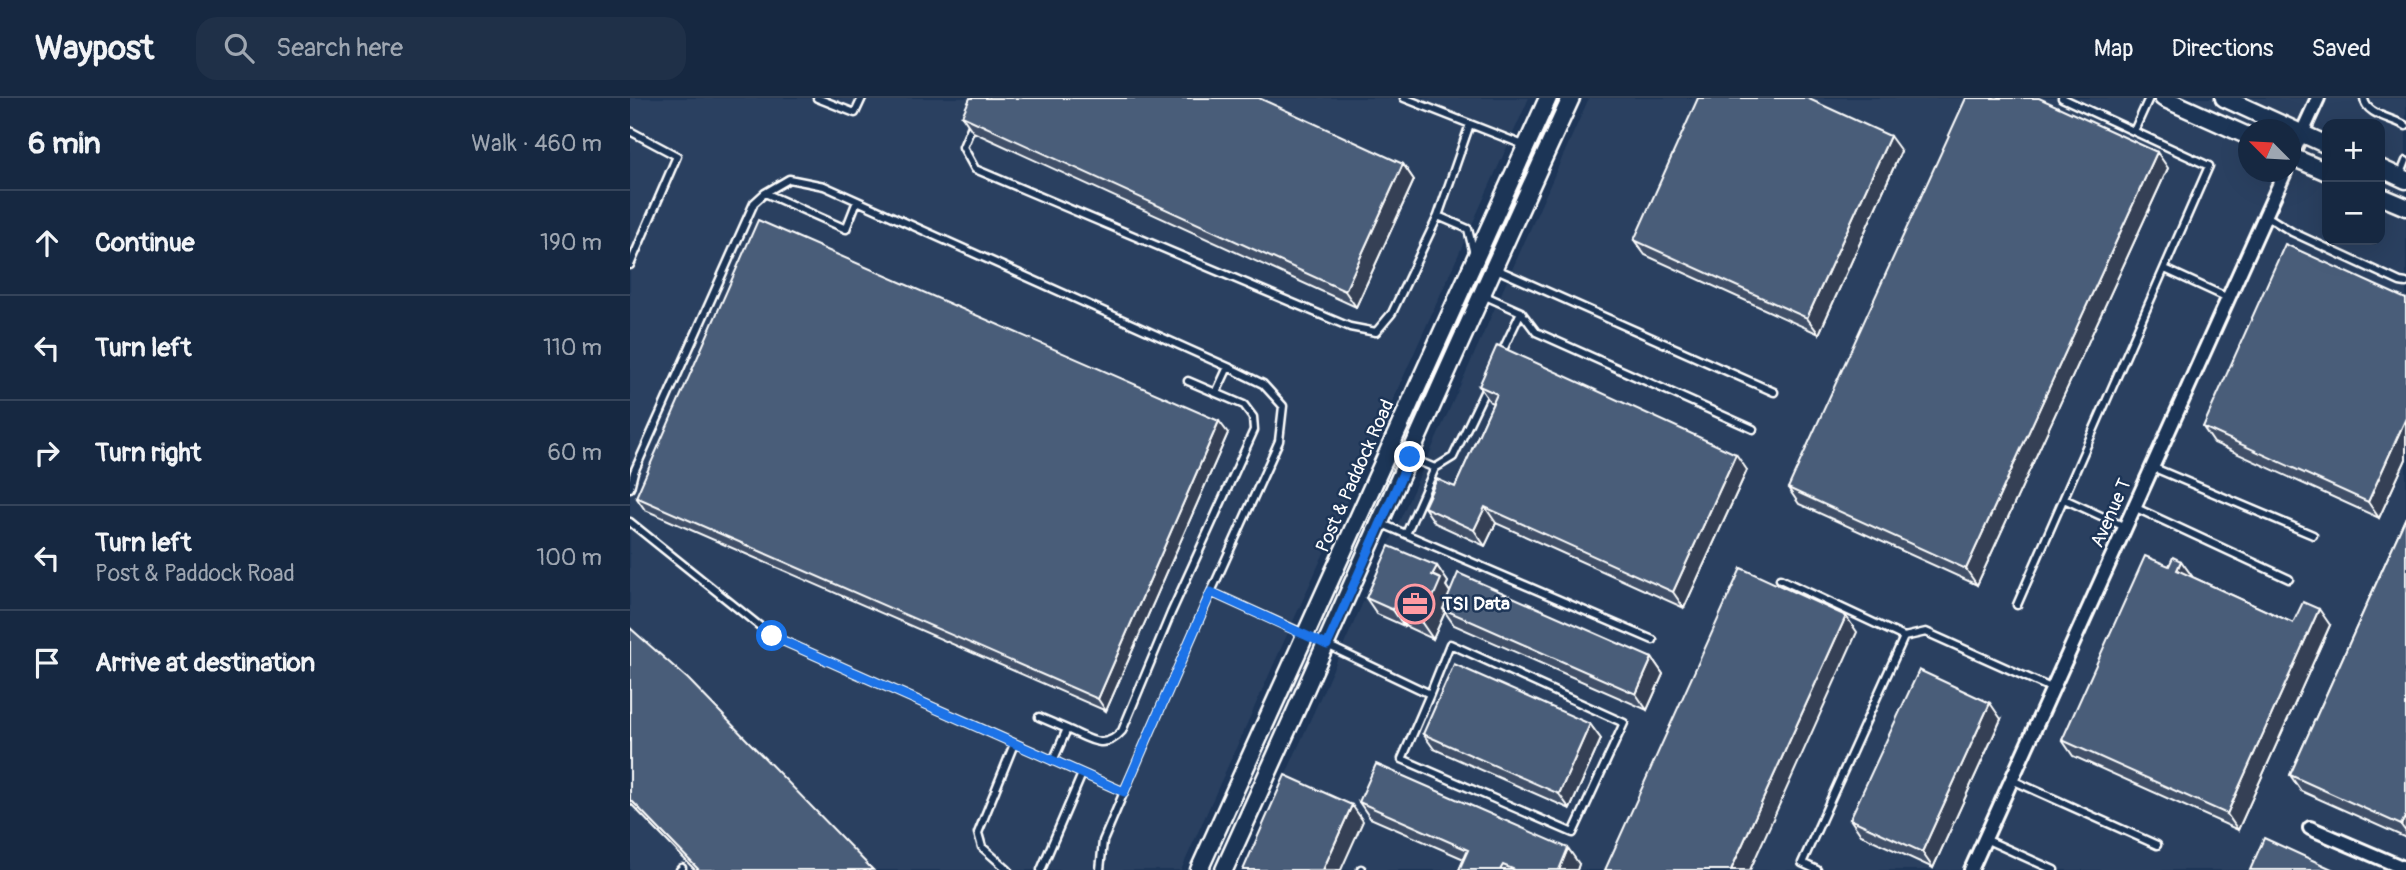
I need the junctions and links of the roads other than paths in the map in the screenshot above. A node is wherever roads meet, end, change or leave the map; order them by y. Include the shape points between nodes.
1 (817, 98) edge
2 (862, 98) edge
3 (1404, 98) edge
4 (1548, 98) edge
5 (1571, 98) edge
6 (2062, 98) edge
7 (2149, 98) edge
8 (2163, 98) edge
9 (2224, 98) edge
10 (2318, 98) edge
11 (2364, 98) edge
12 (978, 110) edge
13 (1470, 124) junction
14 (2406, 126) edge
15 (630, 131) edge
16 (2134, 131) junction
17 (2238, 131) edge
18 (2302, 133) junction
19 (2322, 143) edge
20 (1526, 146) junction
21 (2406, 161) edge
22 (2301, 164) edge
23 (2322, 171) edge
24 (2385, 171) edge
25 (2403, 179) edge
26 (2280, 182) edge
27 (765, 193) junction
28 (2385, 197) edge
29 (857, 201) junction
30 (2406, 207) edge
31 (2265, 215) junction
32 (1438, 216) junction
33 (1475, 260) junction
34 (630, 265) edge
35 (1493, 267) junction
36 (2165, 269) junction
37 (2406, 283) edge
38 (1481, 294) junction
39 (2228, 298) junction
40 (1521, 312) junction
41 (1498, 360) edge
42 (1228, 367) junction
43 (1493, 373) edge
44 (1188, 381) dead end
45 (1774, 392) dead end
46 (1216, 393) junction
47 (1753, 429) dead end
48 (1410, 457) junction
49 (2152, 467) junction
50 (1435, 468) junction
51 (630, 488) edge
52 (2064, 499) junction
53 (2134, 507) junction
54 (630, 522) edge
55 (1380, 523) junction
56 (2125, 527) junction
57 (1406, 534) junction
58 (2313, 535) dead end
59 (1780, 579) dead end
60 (2289, 579) dead end
61 (1211, 592) junction
62 (2017, 606) dead end
63 (1307, 635) junction
64 (1904, 637) junction
65 (1653, 640) dead end
66 (1327, 645) junction
67 (2053, 689) junction
68 (1430, 694) junction
69 (1039, 717) dead end
70 (1067, 729) junction
71 (1014, 744) junction
72 (1053, 761) junction
73 (1082, 774) junction
74 (2012, 780) junction
75 (1124, 792) junction
76 (2310, 828) dead end
77 (1985, 839) junction
78 (2157, 845) dead end
79 (1801, 867) edge
80 (2406, 869) edge
81 (1008, 870) edge
82 (1041, 870) edge
83 (1100, 870) edge
84 (1199, 870) edge
85 (1224, 870) edge
86 (1817, 870) edge
87 (1971, 870) edge
88 (2054, 870) edge

1 - 2 lane via 855,113
3 - 13 lane
4 - 20 street, Post & Paddock Road
5 - 35 street
6 - 16 lane
7 - 16 lane
8 - 17 street
9 - 18 street
10 - 18 street, Avenue T
11 - 14 lane via 2369,110
12 - 32 lane via 962,147 975,169 1350,327 1376,332 1392,313
13 - 20 lane
13 - 32 lane
15 - 34 lane via 677,156
16 - 36 lane via 2209,166
18 - 19 street
20 - 33 street, Post & Paddock Road
21 - 25 lane
22 - 23 street
24 - 25 street
26 - 31 street, Avenue T
27 - 29 lane via 789,179 824,186
27 - 29 lane via 846,229
27 - 51 lane via 754,203
28 - 30 street
29 - 42 lane
31 - 37 lane via 2292,232
31 - 39 street, Avenue T
32 - 33 lane via 1468,229
33 - 35 street
33 - 63 street, Post & Paddock Road
35 - 38 street
35 - 45 lane
36 - 39 lane
36 - 52 lane
38 - 40 lane
38 - 48 street
39 - 49 street, Avenue T
40 - 41 lane
40 - 47 lane via 1536,332
42 - 46 lane
42 - 61 lane via 1263,384 1283,406 1279,442
43 - 50 lane via 1453,457
44 - 46 lane
46 - 70 lane via 1244,405 1253,417 1254,430 1122,731 1107,743
48 - 50 lane
48 - 55 street
49 - 53 street, Avenue T
49 - 58 lane
50 - 57 lane
52 - 56 lane
52 - 62 lane
53 - 56 street, Avenue T
53 - 60 lane
54 - 71 lane via 772,636
55 - 57 lane
55 - 66 street
56 - 67 street, Avenue T
57 - 65 lane
59 - 64 lane
61 - 63 lane
61 - 75 lane
63 - 66 street
63 - 84 street, Post & Paddock Road
64 - 67 lane via 1926,632
64 - 79 lane
66 - 68 lane
66 - 85 street
67 - 74 street, Avenue T
68 - 68 lane via 1450,644 1624,723 1573,833 1402,759
69 - 70 lane
70 - 72 lane
71 - 72 lane
71 - 81 lane via 978,833 982,847
72 - 73 lane
73 - 75 lane
73 - 82 lane
74 - 77 street, Avenue T
74 - 78 lane
75 - 83 lane via 1103,841
76 - 80 street
77 - 87 street, Avenue T
77 - 88 lane
79 - 86 lane

